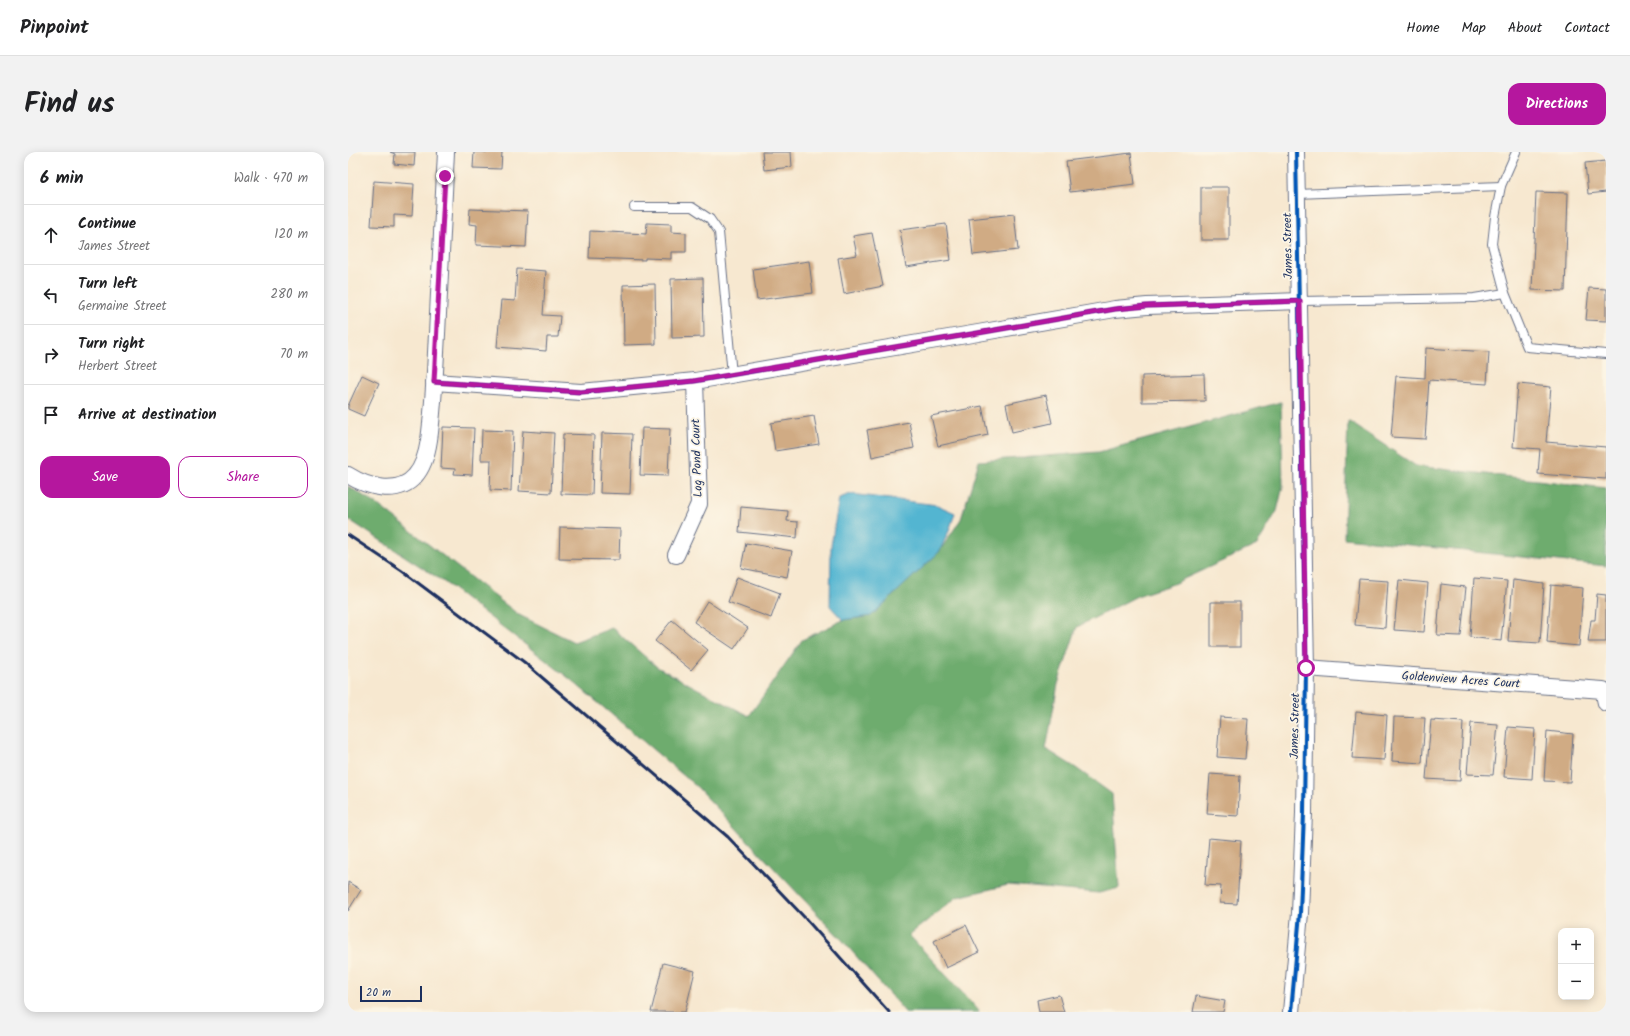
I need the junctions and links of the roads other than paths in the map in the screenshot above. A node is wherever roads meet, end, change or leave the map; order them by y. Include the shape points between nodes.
1 (446, 152) edge
2 (1296, 152) edge
3 (1516, 152) edge
4 (1501, 186) junction
5 (1297, 194) junction
6 (634, 207) dead end
7 (1505, 293) junction
8 (1300, 301) junction
9 (1606, 354) edge
10 (732, 375) junction
11 (694, 381) junction
12 (434, 382) junction
13 (348, 475) edge
14 (676, 556) dead end
15 (1306, 668) junction
16 (1606, 703) edge
17 (1291, 1012) edge

1 - 12 street
2 - 5 street, James Street
3 - 4 lane
4 - 5 lane
4 - 7 lane via 1492,244
5 - 8 street, James Street
6 - 10 lane via 692,206 710,219 719,232
7 - 8 lane via 1474,298
7 - 9 lane via 1527,347
8 - 10 street via 1115,309
8 - 15 street, James Street
10 - 11 street
11 - 12 street via 581,392
11 - 14 street, Log Pond Court via 699,504
12 - 13 street via 429,440 424,462 414,477 390,488 371,487
15 - 16 street, Goldenview Acres Court via 1603,690
15 - 17 street, James Street via 1300,905

